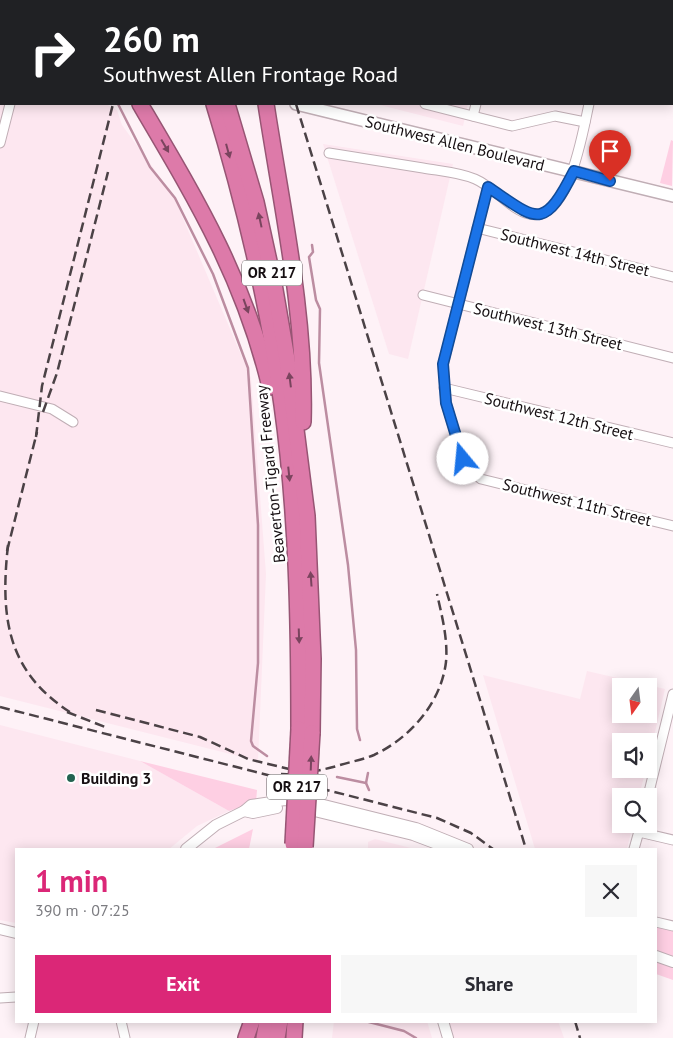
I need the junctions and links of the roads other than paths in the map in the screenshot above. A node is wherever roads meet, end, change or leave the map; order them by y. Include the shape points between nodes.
1 (10, 105) edge
2 (141, 105) edge
3 (214, 105) edge
4 (227, 105) edge
5 (266, 105) edge
6 (300, 105) edge
7 (429, 105) edge
8 (476, 105) edge
9 (589, 105) edge
10 (473, 116) junction
11 (585, 122) junction
12 (0, 143) edge
13 (329, 153) dead end
14 (574, 171) junction
15 (488, 187) junction
16 (673, 196) edge
17 (477, 228) junction
18 (673, 277) edge
19 (423, 295) dead end
20 (457, 304) junction
21 (673, 358) edge
22 (444, 388) junction
23 (0, 396) edge
24 (74, 422) dead end
25 (284, 426) junction
26 (673, 443) edge
27 (298, 446) junction
28 (673, 526) edge
29 (673, 694) edge
30 (306, 731) junction
31 (650, 788) edge
32 (639, 833) edge
33 (654, 833) edge
34 (673, 840) edge
35 (449, 846) edge
36 (299, 847) edge
37 (187, 848) edge
38 (462, 848) edge
39 (634, 848) edge
40 (657, 922) edge
41 (673, 926) edge
42 (0, 929) edge
43 (15, 933) edge
44 (657, 956) edge
45 (673, 962) edge
46 (15, 997) edge
47 (0, 998) edge
48 (34, 1023) edge
49 (121, 1023) edge
50 (251, 1023) edge
51 (267, 1023) edge
52 (280, 1023) edge
53 (296, 1023) edge
54 (443, 1023) edge
55 (30, 1038) edge
56 (125, 1038) edge
57 (246, 1038) edge
58 (264, 1038) edge
59 (277, 1038) edge
60 (294, 1038) edge
61 (448, 1038) edge

1 - 12 street
2 -> 25 highway via 206,217 232,269 253,323 276,410
3 -> 25 highway, Beaverton-Tigard Freeway / OR 217 via 261,286
27 -> 4 highway, Beaverton-Tigard Freeway / OR 217 via 274,284 256,202
5 - 27 highway via 295,282 304,399 303,430
6 - 14 main road, Southwest Allen Boulevard
7 - 10 street
8 - 10 street
9 - 11 street
10 - 11 street via 512,126 554,116
11 - 14 street
13 - 15 street via 452,173 475,179
14 - 15 street via 553,206 536,215 522,211
14 - 16 main road, Southwest Allen Boulevard
15 - 17 street
17 - 18 street, Southwest 14th Street
17 - 20 street
19 - 20 street, Southwest 13th Street
20 - 21 street, Southwest 13th Street
20 - 22 street via 443,364
22 - 26 street, Southwest 12th Street
22 - 28 street, Southwest 11th Street via 463,459 481,478
23 - 24 street via 52,409
25 -> 30 highway, Beaverton-Tigard Freeway / OR 217
30 -> 27 highway, Beaverton-Tigard Freeway / OR 217 via 311,587 307,516
29 - 31 street
30 - 36 highway, Beaverton-Tigard Freeway / OR 217, bridge
32 - 39 street
33 - 34 street
35 - 37 street via 416,828 309,802 274,801 251,805 216,825
35 - 38 street
40 - 41 street
42 - 43 street
44 - 45 street
46 - 47 street
48 - 55 street
49 - 56 street
50 - 57 highway
51 - 58 highway
52 - 59 highway
53 - 60 highway
54 - 61 street

